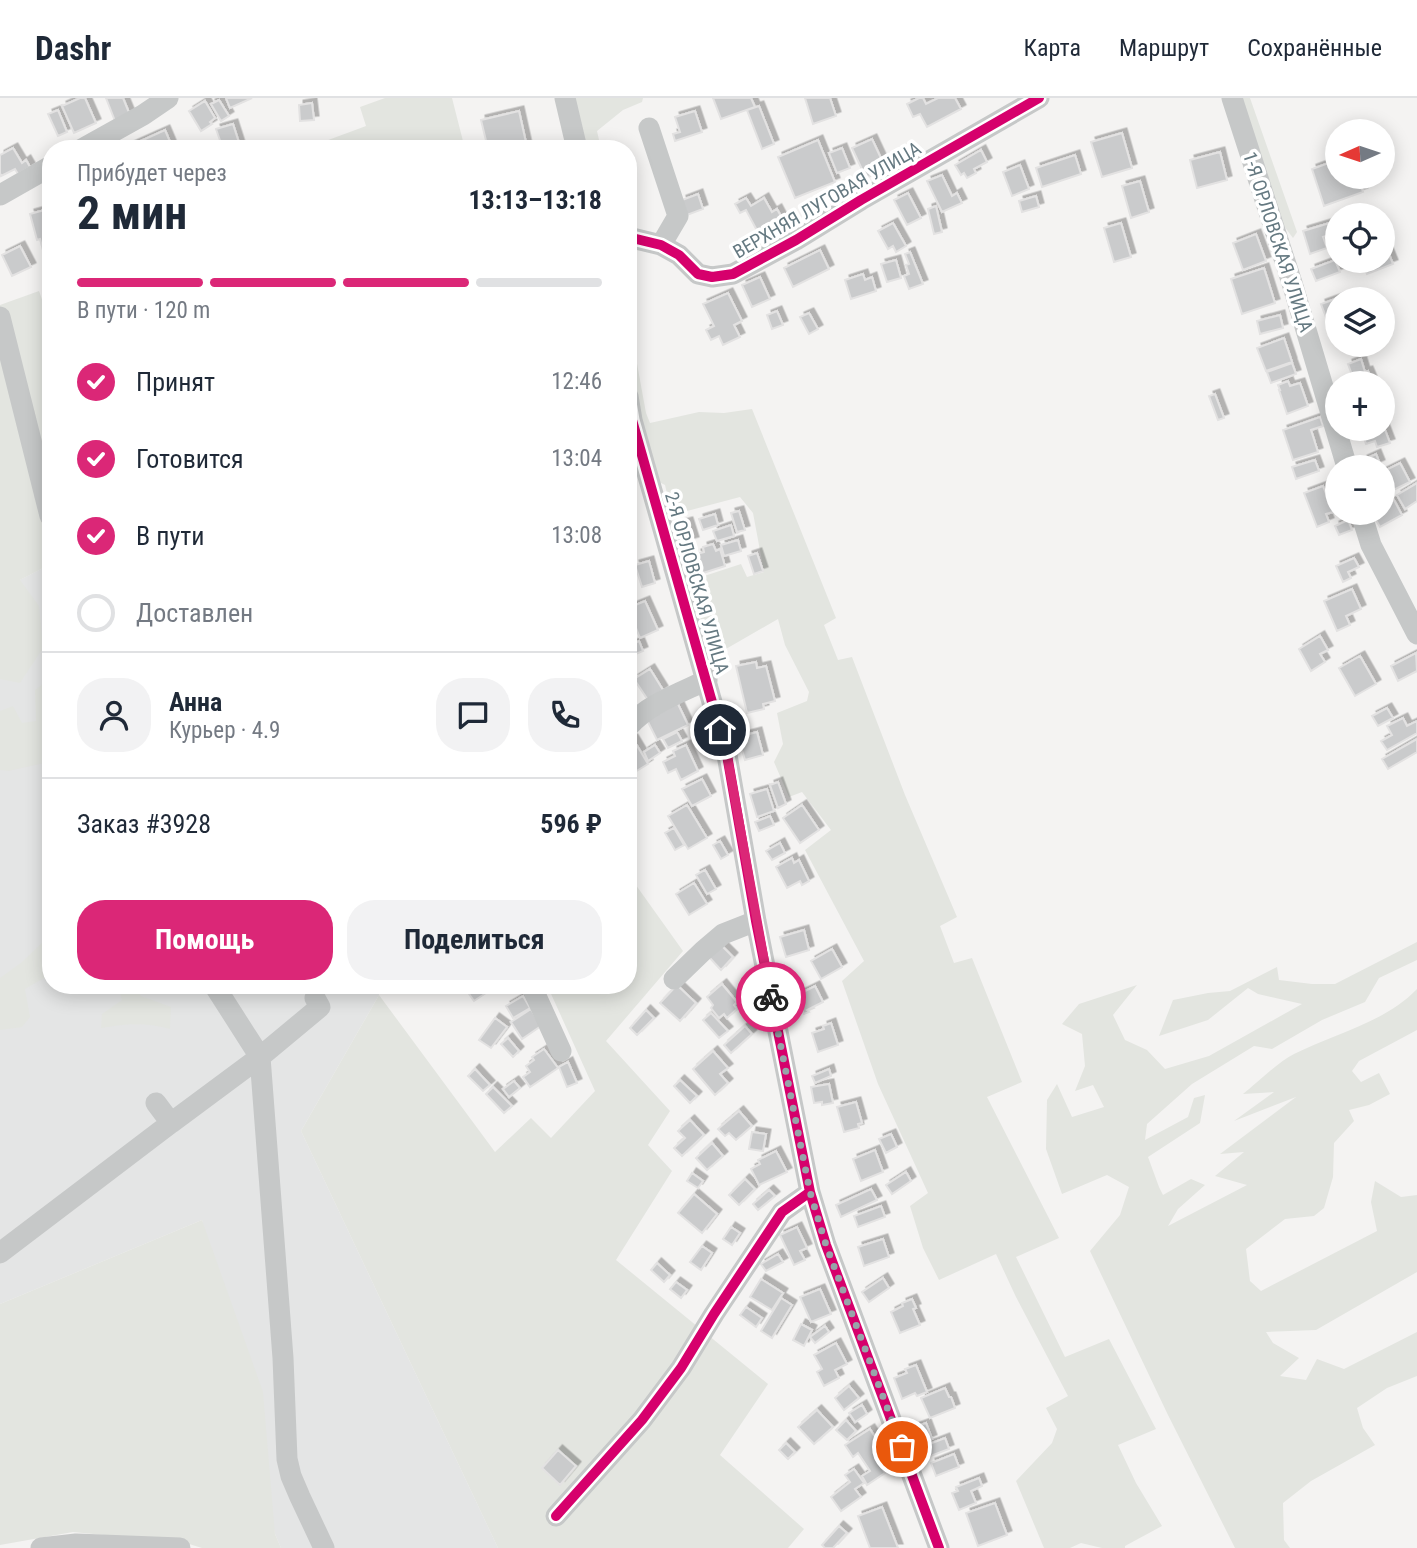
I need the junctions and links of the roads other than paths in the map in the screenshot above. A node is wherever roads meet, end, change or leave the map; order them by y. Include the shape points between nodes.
1 (168, 98) edge
2 (565, 98) edge
3 (1039, 98) edge
4 (1232, 98) edge
5 (649, 128) dead end
6 (98, 140) edge
7 (575, 140) edge
8 (42, 171) edge
9 (0, 195) edge
10 (637, 239) edge
11 (662, 245) junction
12 (0, 317) edge
13 (637, 437) edge
14 (1344, 455) edge
15 (42, 484) edge
16 (1365, 525) edge
17 (1417, 634) edge
18 (707, 680) junction
19 (637, 718) edge
20 (757, 921) junction
21 (674, 979) dead end
22 (220, 994) edge
23 (535, 994) edge
24 (315, 999) dead end
25 (561, 1051) dead end
26 (260, 1057) junction
27 (156, 1103) dead end
28 (171, 1123) junction
29 (810, 1192) junction
30 (0, 1253) edge
31 (556, 1516) dead end
32 (41, 1548) edge
33 (180, 1548) edge
34 (324, 1548) edge
35 (939, 1548) edge

1 - 6 street
2 - 7 street
3 - 11 street, ВЕРХНЯЯ ЛУГОВАЯ УЛИЦА via 733,274 698,274
4 - 14 street, 1-Я ОРЛОВСКАЯ УЛИЦА
5 - 11 street via 678,216
8 - 9 street
10 - 11 street, ВЕРХНЯЯ ЛУГОВАЯ УЛИЦА
12 - 15 street
13 - 18 street, 2-Я ОРЛОВСКАЯ УЛИЦА
16 - 17 street
18 - 19 street
18 - 20 street, 2-Я ОРЛОВСКАЯ УЛИЦА via 727,755
20 - 21 street via 723,934
20 - 29 street, 2-Я ОРЛОВСКАЯ УЛИЦА
22 - 26 street
23 - 25 street
24 - 26 street via 320,1007
26 - 28 street
26 - 34 street via 287,1459 299,1497
27 - 28 street
28 - 30 street
29 - 31 street via 782,1212 681,1368 642,1420
29 - 35 street, 2-Я ОРЛОВСКАЯ УЛИЦА
32 - 33 street via 76,1544

